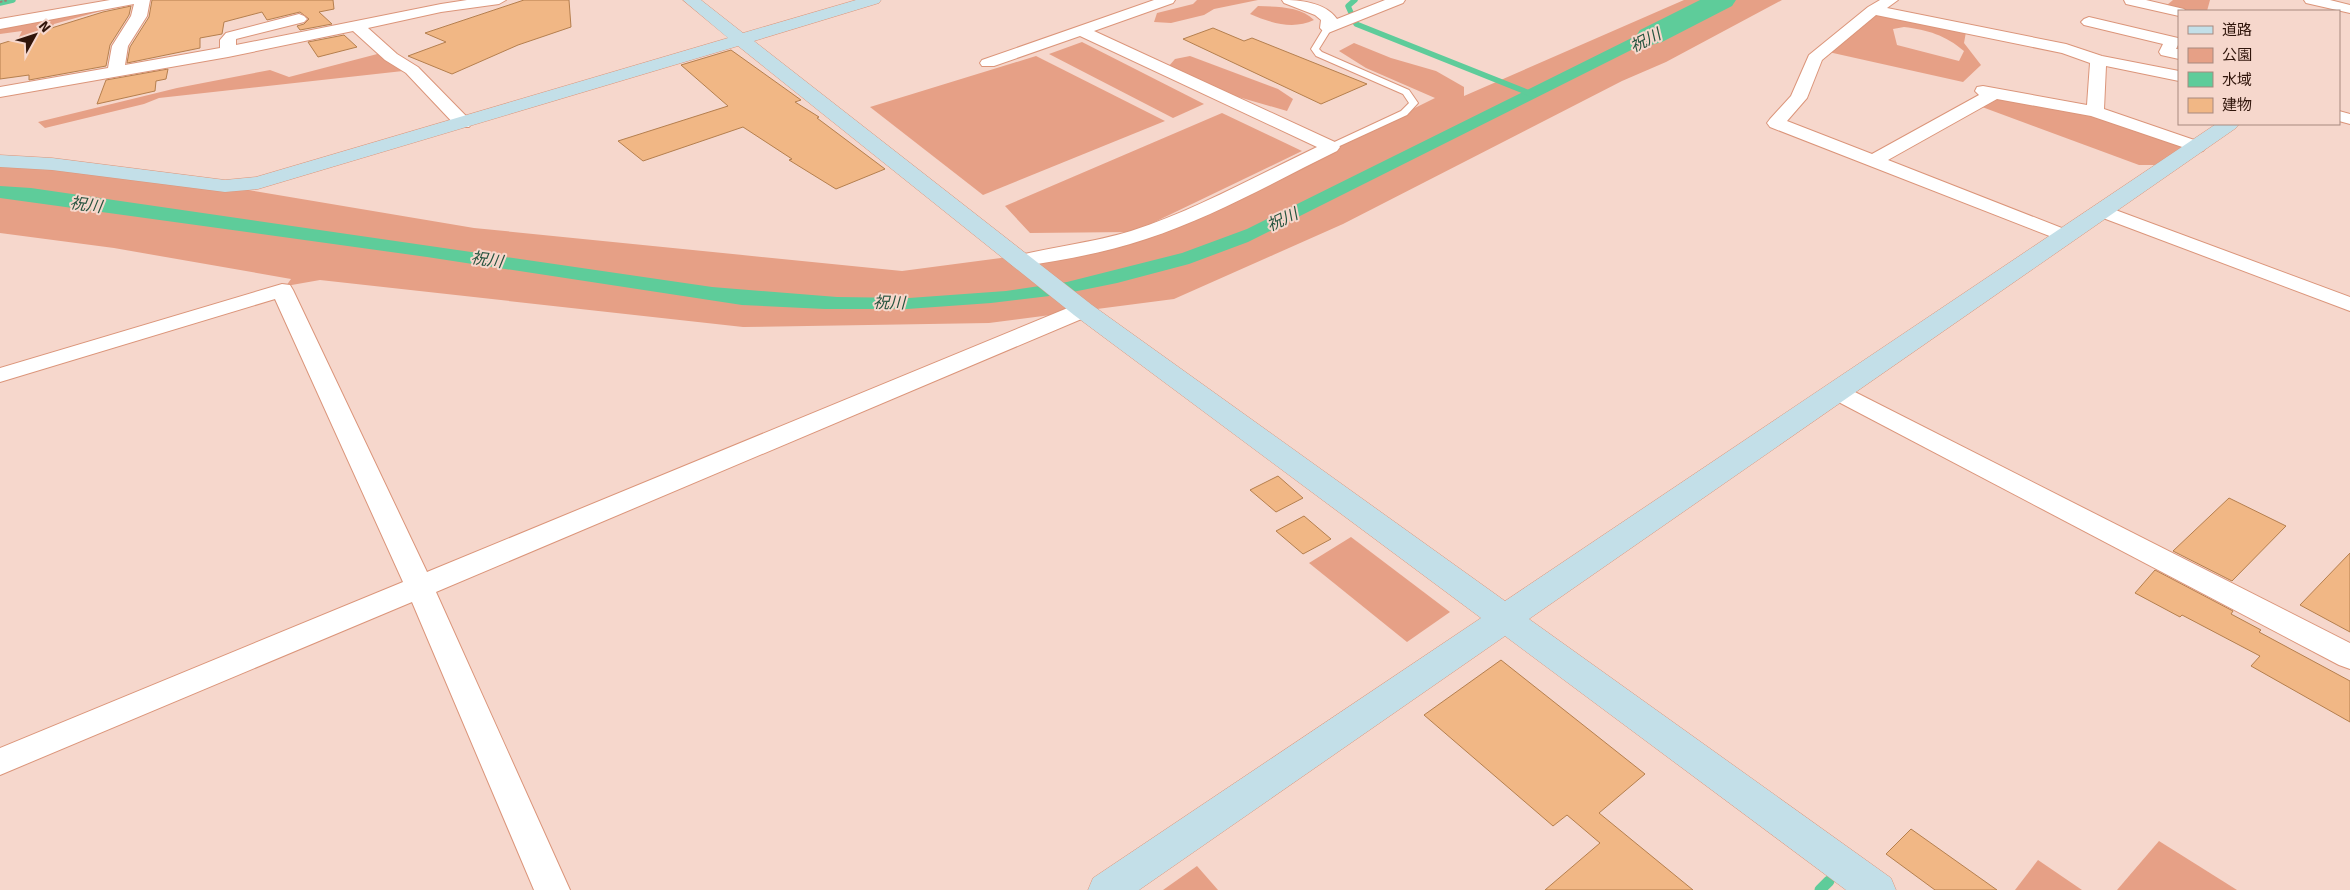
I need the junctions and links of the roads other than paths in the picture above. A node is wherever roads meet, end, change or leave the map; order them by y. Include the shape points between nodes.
1 (135, 0) edge
2 (143, 0) edge
3 (499, 0) edge
4 (691, 0) edge
5 (873, 0) edge
6 (1168, 0) edge
7 (1289, 0) edge
8 (1398, 0) edge
9 (1891, 0) edge
10 (2310, 0) edge
11 (2131, 1) edge
12 (443, 4) edge
13 (2350, 9) edge
14 (1873, 10) junction
15 (2178, 12) edge
16 (299, 19) dead end
17 (2089, 22) dead end
18 (0, 24) edge
19 (356, 26) junction
20 (1328, 28) junction
21 (1080, 30) junction
22 (740, 40) junction
23 (228, 52) junction
24 (2178, 54) edge
25 (2098, 60) junction
26 (988, 62) dead end
27 (116, 71) junction
28 (2178, 76) edge
29 (0, 92) edge
30 (2095, 112) junction
31 (463, 123) junction
32 (2227, 125) edge
33 (1331, 147) junction
34 (2196, 147) junction
35 (0, 161) edge
36 (1873, 161) junction
37 (2102, 211) junction
38 (2065, 236) junction
39 (1026, 266) junction
40 (2350, 304) edge
41 (1083, 310) junction
42 (0, 375) edge
43 (1837, 392) junction
44 (420, 588) junction
45 (1505, 618) junction
46 (2350, 657) edge
47 (0, 762) edge
48 (1868, 888) edge
49 (552, 890) edge
50 (1107, 890) edge

1 - 18 street
2 - 27 street via 139,16 120,46
3 - 12 street
4 - 22 street
5 - 22 street
6 - 21 street
7 - 20 street via 1320,12 1329,19
8 - 20 street
9 - 14 street
10 - 13 street
11 - 15 street
12 - 19 street
14 - 25 street via 2066,49
14 - 36 street via 1815,58 1799,98 1776,123
16 - 23 street via 231,36
17 - 24 street via 2172,41 2167,52
19 - 23 street
19 - 31 street via 391,57 412,70
20 - 33 lane via 1315,49 1319,54 1406,92 1414,103 1404,113
21 - 26 street
21 - 33 street
22 - 31 street
22 - 39 street
23 - 27 street
25 - 28 street
25 - 30 street
27 - 29 street
30 - 34 street
30 - 36 street via 1989,92
31 - 35 street via 277,178 242,185 225,186 52,164
32 - 34 street
33 - 39 street via 1197,211 1138,234
34 - 37 street
36 - 38 street
37 - 38 street
37 - 40 street
38 - 43 street
39 - 41 street
41 - 44 street
41 - 45 street
42 - 44 street via 282,290
43 - 45 street
43 - 46 street
44 - 47 street
44 - 49 street
45 - 48 street
45 - 50 street

